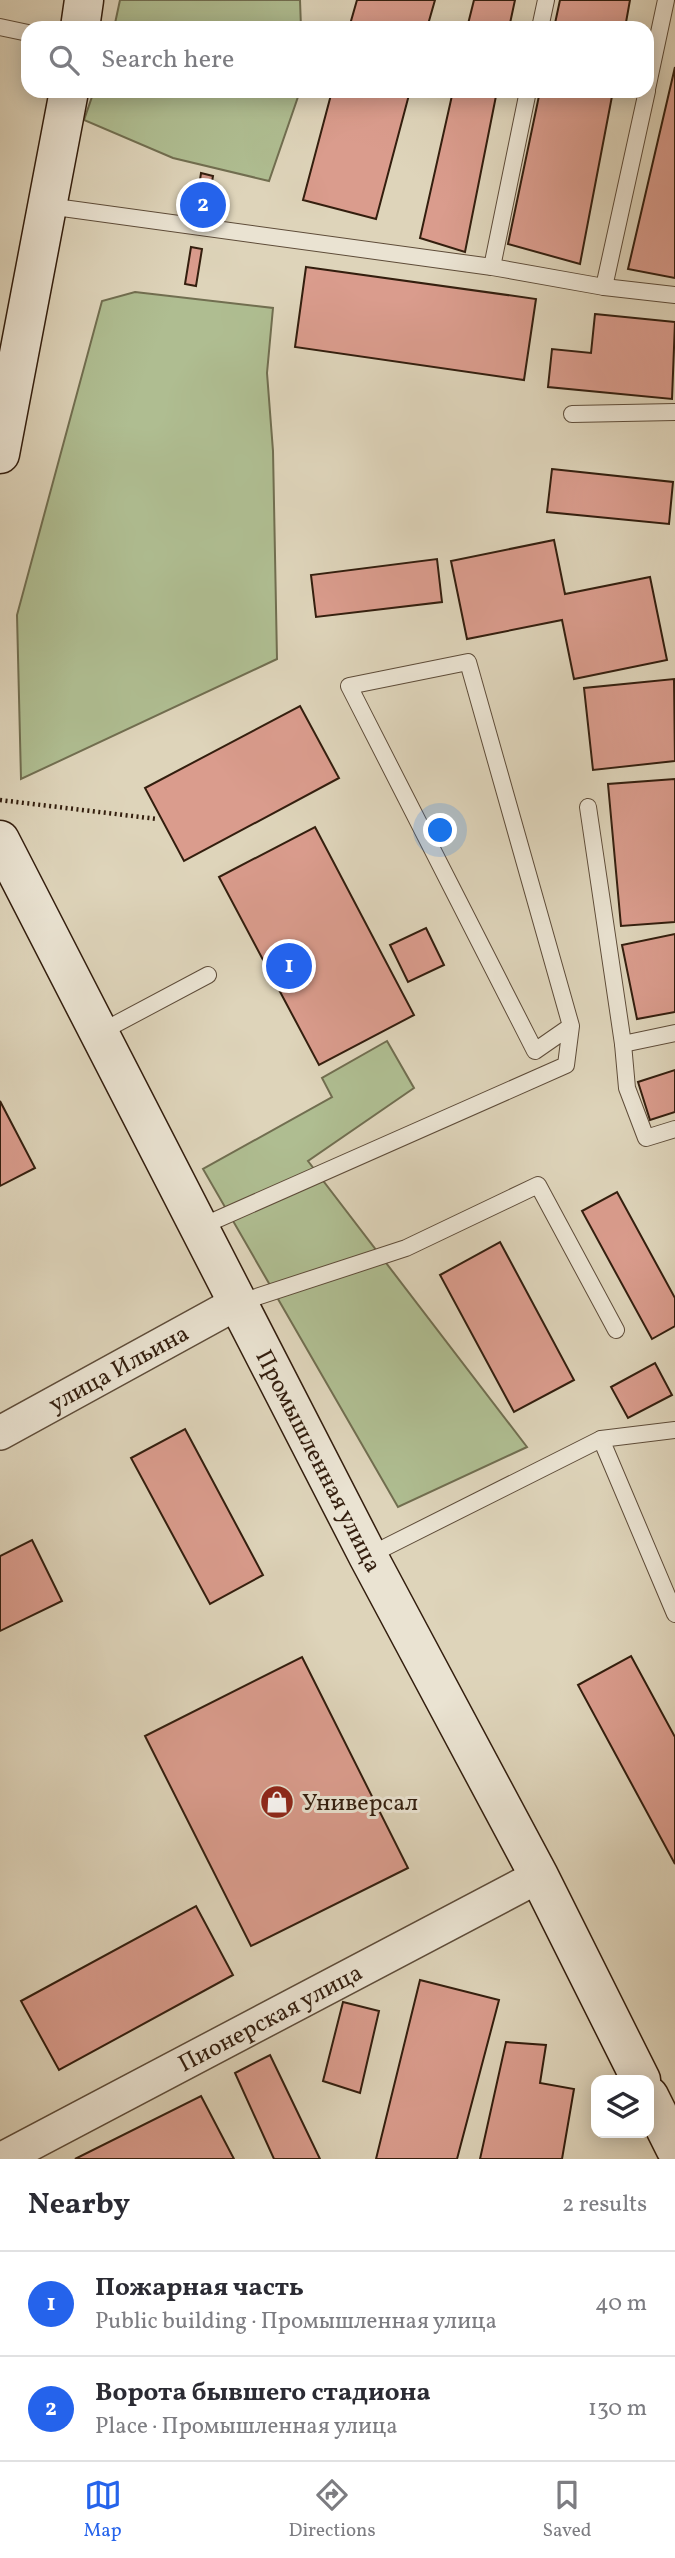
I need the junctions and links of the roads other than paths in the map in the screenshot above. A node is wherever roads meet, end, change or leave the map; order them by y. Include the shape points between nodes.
1 (84, 0) edge
2 (546, 0) edge
3 (666, 0) edge
4 (81, 21) edge
5 (542, 21) edge
6 (0, 27) edge
7 (21, 32) edge
8 (654, 57) edge
9 (68, 98) edge
10 (527, 98) edge
11 (645, 98) edge
12 (48, 206) junction
13 (492, 267) junction
14 (604, 287) junction
15 (675, 295) edge
16 (4, 412) edge
17 (675, 412) edge
18 (572, 414) dead end
19 (0, 454) edge
20 (588, 807) dead end
21 (0, 841) edge
22 (208, 975) dead end
23 (571, 1026) junction
24 (98, 1033) junction
25 (675, 1033) edge
26 (623, 1044) junction
27 (675, 1129) edge
28 (198, 1228) junction
29 (237, 1303) junction
30 (616, 1330) dead end
31 (675, 1430) edge
32 (0, 1433) edge
33 (601, 1439) junction
34 (368, 1556) junction
35 (675, 1614) edge
36 (539, 1876) junction
37 (638, 2075) edge
38 (654, 2106) edge
39 (675, 2148) edge
40 (2, 2159) edge

1 - 4 main road
2 - 5 lane
3 - 8 lane
6 - 7 lane
9 - 12 main road
10 - 13 lane
11 - 14 lane
12 - 13 lane
12 - 16 main road
13 - 14 lane
14 - 15 lane
16 - 19 main road
17 - 18 lane
20 - 26 lane
21 - 24 main road, Промышленная улица
22 - 24 lane
23 - 23 lane via 468,662 349,686 535,1051
23 - 28 lane via 566,1065
24 - 28 main road, Промышленная улица
25 - 26 lane
26 - 27 lane via 627,1088 646,1138
28 - 29 main road, Промышленная улица
29 - 30 lane via 406,1248 538,1185
29 - 32 street, улица Ильина
29 - 34 main road, Промышленная улица
31 - 33 lane
33 - 34 lane
33 - 35 lane
34 - 36 main road, Промышленная улица
36 - 37 main road, Промышленная улица
36 - 40 street, Пионерская улица
38 - 39 main road

